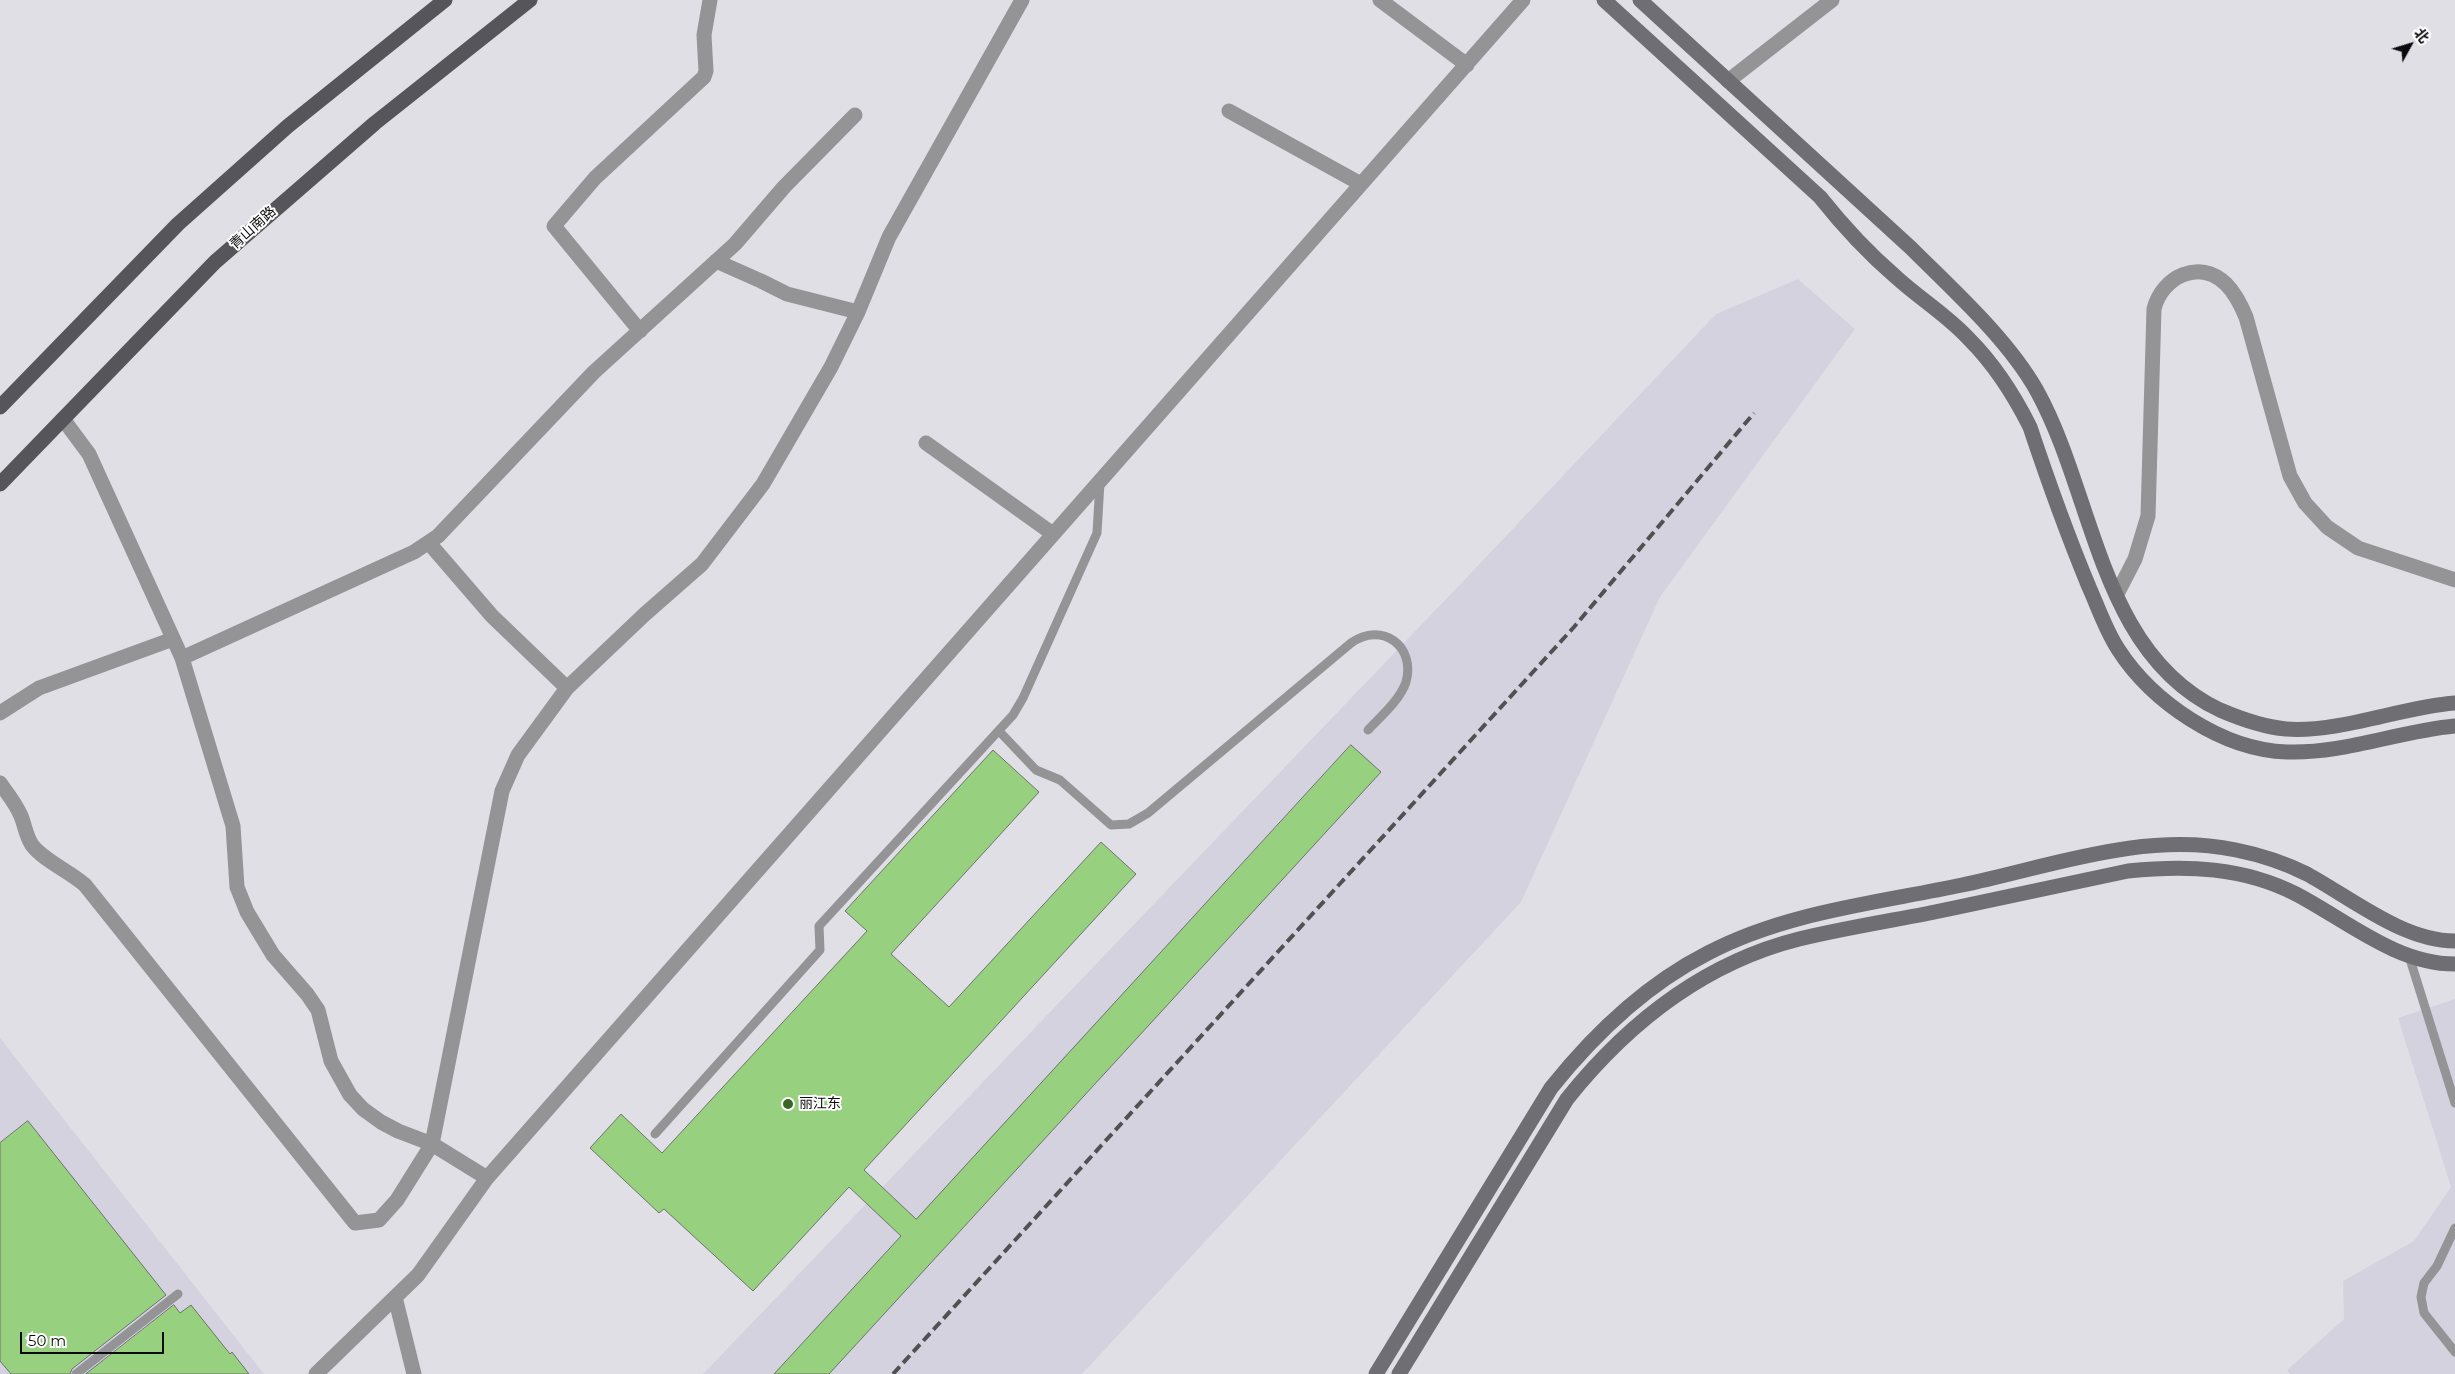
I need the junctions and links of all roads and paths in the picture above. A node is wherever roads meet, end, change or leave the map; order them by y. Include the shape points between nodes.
1 (445, 0) edge
2 (530, 0) edge
3 (710, 0) edge
4 (1022, 0) edge
5 (1380, 0) edge
6 (1523, 0) edge
7 (1604, 0) edge
8 (1640, 0) edge
9 (1832, 0) edge
10 (1467, 65) junction
11 (1728, 81) junction
12 (1229, 111) dead end
13 (854, 115) dead end
14 (1361, 184) junction
15 (716, 261) junction
16 (858, 312) junction
17 (640, 331) junction
18 (0, 407) edge
19 (63, 419) junction
20 (926, 443) dead end
21 (1100, 479) junction
22 (0, 484) edge
23 (1053, 534) junction
24 (429, 543) junction
25 (2455, 580) edge
26 (2117, 594) junction
27 (173, 638) junction
28 (182, 658) junction
29 (567, 688) junction
30 (2455, 703) edge
31 (0, 713) edge
32 (2455, 726) edge
33 (1368, 730) dead end
34 (999, 731) junction
35 (0, 783) edge
36 (2455, 941) edge
37 (2409, 956) junction
38 (2455, 964) edge
39 (2455, 1104) edge
40 (655, 1134) dead end
41 (432, 1144) junction
42 (487, 1178) junction
43 (2455, 1228) edge
44 (178, 1294) dead end
45 (395, 1297) junction
46 (2455, 1352) edge
47 (76, 1374) edge
48 (316, 1374) edge
49 (414, 1374) edge
50 (1376, 1374) edge
51 (1399, 1374) edge

1 - 18 main road via 288,126 185,218
2 - 19 main road, 青山南路 via 375,123 268,214 215,262
3 - 17 street via 704,35 704,76 594,178 554,226
4 - 16 street via 889,237
5 - 10 street
6 - 10 street
7 - 32 street via 1820,197 1849,234 1897,279 1946,316 1991,364 2030,427 2073,547 2116,648 2163,700 2222,736 2286,752 2328,750
8 - 11 street
9 - 11 street
10 - 14 street
11 - 26 street via 1911,248 2018,362 2052,420
12 - 14 street
13 - 15 street
14 - 21 street
15 - 16 street via 787,294
15 - 17 street
16 - 29 street via 805,415 763,484 726,536 702,564
17 - 24 street via 594,372
19 - 22 main road, 青山南路
19 - 27 street via 89,454
20 - 23 street
21 - 23 street
21 - 34 lane via 1097,533 1023,698
23 - 42 street
24 - 28 street
24 - 29 street via 492,616
25 - 26 street via 2358,548 2315,516 2290,476 2240,303 2218,277 2199,272 2171,280 2160,292 2154,309 2148,516 2135,559
26 - 30 street via 2136,636 2162,668 2195,695 2249,721 2288,729 2324,727
27 - 28 street
27 - 31 street via 39,688
28 - 41 street via 233,826 237,888 247,912 273,956 318,1010 331,1061 350,1095 381,1122
29 - 41 street via 518,755 502,791
33 - 34 lane via 1404,688 1407,672 1399,646 1392,638 1374,634 1351,643 1148,813 1128,824 1111,826 1060,780 1036,770
34 - 40 lane via 820,926 820,950
35 - 41 street via 16,807 32,845 85,885 355,1223 379,1220 397,1200
36 - 50 street via 2434,939 2400,927 2284,864 2238,850 2191,844 2125,848 1794,920 1742,937 1658,983 1613,1019 1570,1064 1551,1088
37 - 38 street
37 - 39 lane
37 - 51 street via 2275,885 2212,868 2169,867 2128,871 1799,939 1743,958 1692,984 1647,1016 1586,1077 1567,1100
41 - 42 street
42 - 45 street via 418,1275
43 - 46 lane via 2424,1283 2420,1297 2424,1313
44 - 47 lane
45 - 48 street
45 - 49 street

